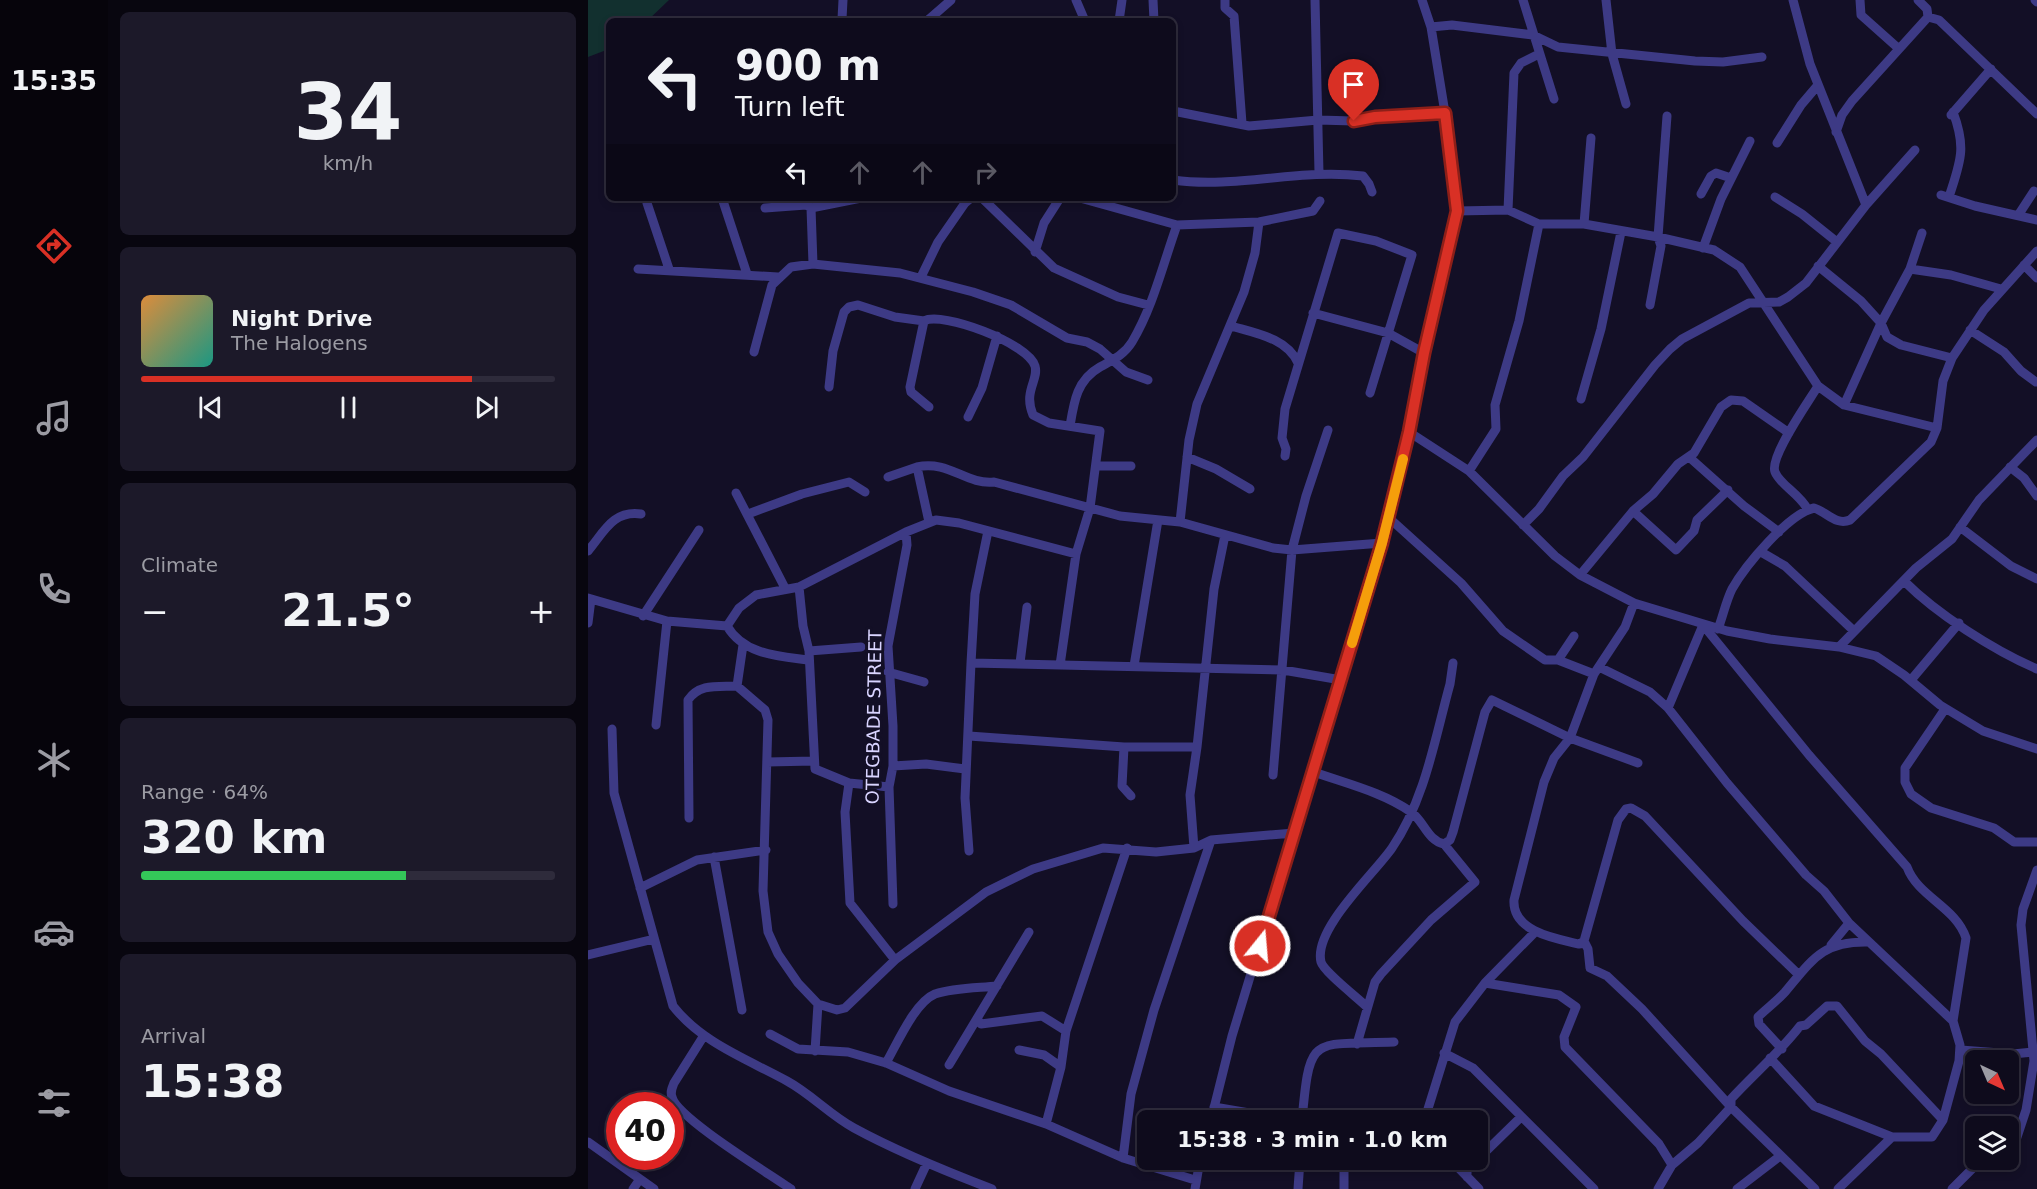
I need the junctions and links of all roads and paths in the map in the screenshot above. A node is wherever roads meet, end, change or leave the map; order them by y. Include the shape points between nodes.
1 (843, 0) edge
2 (951, 0) edge
3 (1076, 0) edge
4 (1122, 0) edge
5 (1153, 0) edge
6 (1225, 0) edge
7 (1315, 0) edge
8 (1422, 0) edge
9 (1523, 0) edge
10 (1606, 0) edge
11 (1793, 0) edge
12 (1860, 0) edge
13 (1918, 0) edge
14 (842, 18) edge
15 (930, 18) edge
16 (1084, 18) edge
17 (1119, 18) edge
18 (1154, 18) edge
19 (1928, 18) junction
20 (1431, 27) junction
21 (1533, 35) junction
22 (1898, 48) junction
23 (1539, 54) junction
24 (1612, 54) junction
25 (1762, 57) dead end
26 (1991, 69) junction
27 (1818, 85) junction
28 (1554, 99) dead end
29 (1626, 104) dead end
30 (1176, 112) edge
31 (1445, 113) junction
32 (2037, 114) edge
33 (1667, 116) dead end
34 (1318, 120) junction
35 (1242, 123) junction
36 (1836, 132) junction
37 (1592, 138) dead end
38 (1750, 141) dead end
39 (1777, 143) dead end
40 (1915, 150) dead end
41 (1319, 173) junction
42 (1731, 178) junction
43 (1176, 180) edge
44 (2034, 191) dead end
45 (1372, 192) dead end
46 (1701, 194) dead end
47 (1775, 197) dead end
48 (723, 201) edge
49 (846, 201) edge
50 (967, 201) edge
51 (985, 201) edge
52 (1058, 201) edge
53 (1091, 201) edge
54 (1320, 201) dead end
55 (647, 203) dead end
56 (1866, 205) junction
57 (765, 208) dead end
58 (811, 208) junction
59 (1509, 210) junction
60 (1457, 211) junction
61 (2019, 214) junction
62 (2037, 220) edge
63 (1259, 222) junction
64 (1584, 224) junction
65 (1177, 225) junction
66 (1539, 225) junction
67 (1621, 232) junction
68 (1922, 233) dead end
69 (1658, 237) junction
70 (1836, 242) junction
71 (1703, 248) junction
72 (2037, 251) edge
73 (1035, 252) junction
74 (813, 264) junction
75 (1818, 266) junction
76 (2024, 266) junction
77 (638, 269) dead end
78 (669, 269) junction
79 (1910, 269) junction
80 (747, 274) junction
81 (778, 277) junction
82 (921, 277) junction
83 (2037, 278) edge
84 (2001, 289) junction
85 (1764, 302) junction
86 (1148, 305) junction
87 (1650, 305) dead end
88 (1313, 313) junction
89 (924, 321) junction
90 (1881, 322) junction
91 (1231, 326) junction
92 (1970, 330) junction
93 (1388, 333) junction
94 (997, 336) junction
95 (754, 352) dead end
96 (1424, 353) junction
97 (1952, 358) junction
98 (1114, 361) junction
99 (1298, 363) junction
100 (1148, 380) dead end
101 (2036, 382) edge
102 (1818, 386) junction
103 (829, 387) dead end
104 (1370, 393) dead end
105 (1581, 399) dead end
106 (1844, 405) junction
107 (929, 407) dead end
108 (969, 417) dead end
109 (1070, 426) junction
110 (1937, 428) junction
111 (1328, 430) dead end
112 (1409, 432) junction
113 (1789, 433) junction
114 (2037, 440) edge
115 (1285, 456) dead end
116 (1187, 457) junction
117 (1689, 457) junction
118 (1096, 466) junction
119 (1131, 466) dead end
120 (917, 467) junction
121 (2010, 467) junction
122 (1470, 471) junction
123 (888, 477) dead end
124 (1250, 489) dead end
125 (1728, 490) junction
126 (865, 492) dead end
127 (736, 493) dead end
128 (2037, 496) edge
129 (1090, 508) junction
130 (1808, 510) junction
131 (1633, 512) junction
132 (641, 514) dead end
133 (748, 514) junction
134 (1388, 517) junction
135 (1158, 520) junction
136 (928, 522) junction
137 (1180, 522) junction
138 (1523, 525) junction
139 (1960, 527) junction
140 (699, 530) dead end
141 (988, 531) junction
142 (906, 532) junction
143 (1779, 532) junction
144 (1226, 535) junction
145 (1382, 543) junction
146 (1292, 550) junction
147 (588, 551) edge
148 (1761, 552) junction
149 (1076, 554) junction
150 (1580, 575) junction
151 (2037, 579) edge
152 (1904, 581) junction
153 (799, 587) junction
154 (785, 588) junction
155 (590, 598) edge
156 (1634, 603) junction
157 (1027, 607) dead end
158 (643, 616) junction
159 (667, 621) junction
160 (588, 623) edge
161 (1959, 623) junction
162 (1703, 625) junction
163 (728, 626) junction
164 (1718, 629) junction
165 (1854, 631) junction
166 (1574, 636) dead end
167 (743, 645) junction
168 (1839, 647) junction
169 (861, 648) dead end
170 (808, 656) junction
171 (1558, 660) junction
172 (971, 663) junction
173 (1020, 663) junction
174 (1453, 663) dead end
175 (1060, 665) junction
176 (1134, 666) junction
177 (1204, 669) junction
178 (2037, 669) edge
179 (1283, 670) junction
180 (1596, 671) junction
181 (888, 672) junction
182 (1341, 680) junction
183 (1911, 680) junction
184 (924, 682) dead end
185 (737, 686) junction
186 (1668, 708) junction
187 (1946, 709) junction
188 (656, 726) dead end
189 (612, 729) dead end
190 (969, 736) junction
191 (1570, 738) junction
192 (1124, 747) junction
193 (1197, 747) junction
194 (2037, 749) edge
195 (767, 762) junction
196 (814, 762) junction
197 (1638, 762) dead end
198 (893, 766) junction
199 (965, 769) junction
200 (1311, 771) junction
201 (1273, 775) dead end
202 (849, 783) junction
203 (889, 787) junction
204 (1131, 796) dead end
205 (1413, 813) junction
206 (689, 818) dead end
207 (1294, 833) junction
208 (1210, 840) junction
209 (2037, 842) edge
210 (1444, 844) junction
211 (1127, 848) junction
212 (1194, 848) junction
213 (766, 850) junction
214 (969, 851) dead end
215 (714, 857) junction
216 (2037, 870) edge
217 (640, 888) junction
218 (893, 904) dead end
219 (1849, 923) junction
220 (1029, 932) dead end
221 (1535, 932) junction
222 (654, 939) junction
223 (1868, 942) junction
224 (1579, 944) junction
225 (1827, 949) junction
226 (588, 955) edge
227 (2025, 957) junction
228 (2037, 958) edge
229 (895, 960) junction
230 (1798, 974) junction
231 (1485, 983) junction
232 (997, 986) junction
233 (818, 1004) junction
234 (1367, 1007) junction
235 (742, 1010) dead end
236 (978, 1020) junction
237 (1953, 1021) junction
238 (1066, 1031) junction
239 (770, 1034) dead end
240 (703, 1036) junction
241 (2034, 1037) edge
242 (1394, 1042) dead end
243 (1357, 1044) junction
244 (1782, 1049) junction
245 (1019, 1050) dead end
246 (1961, 1050) junction
247 (815, 1051) junction
248 (2033, 1052) junction
249 (1443, 1053) junction
250 (1770, 1058) junction
251 (886, 1063) junction
252 (949, 1065) dead end
253 (1061, 1067) junction
254 (1214, 1107) junction
255 (1731, 1107) junction
256 (1213, 1110) edge
257 (1232, 1110) edge
258 (1303, 1110) edge
259 (1427, 1110) edge
260 (2026, 1110) junction
261 (2037, 1111) edge
262 (1521, 1117) junction
263 (1943, 1120) junction
264 (1046, 1124) junction
265 (2019, 1131) edge
266 (1892, 1137) junction
267 (588, 1142) edge
268 (1488, 1148) edge
269 (1780, 1156) junction
270 (1123, 1158) junction
271 (927, 1163) junction
272 (1672, 1165) junction
273 (1198, 1170) edge
274 (1299, 1170) edge
275 (1344, 1170) edge
276 (1460, 1170) edge
277 (1467, 1170) edge
278 (1971, 1170) edge
279 (1467, 1177) junction
280 (640, 1179) junction
281 (1195, 1185) edge
282 (633, 1189) edge
283 (654, 1189) edge
284 (791, 1189) edge
285 (915, 1189) edge
286 (992, 1189) edge
287 (1298, 1189) edge
288 (1344, 1189) edge
289 (1479, 1189) edge
290 (1594, 1189) edge
291 (1658, 1189) edge
292 (1737, 1189) edge
293 (1815, 1189) edge
294 (1838, 1189) edge
295 (1952, 1189) edge

1 - 14 street
2 - 15 street
3 - 16 street
4 - 17 street
5 - 18 street
6 - 35 street via 1225,8 1234,16
7 - 34 street
8 - 20 street
9 - 21 street
10 - 24 street
11 - 27 street
12 - 22 street via 1861,15
13 - 19 street via 1927,9
19 - 22 street
19 - 26 street via 1939,20
20 - 21 street via 1452,25
20 - 31 street
21 - 23 street
21 - 24 street via 1558,47
22 - 36 street via 1842,115
23 - 28 street
23 - 59 street via 1521,63 1515,73
24 - 25 street via 1723,62
24 - 29 street
26 - 32 street
26 - 61 street via 1951,115 1960,131 1962,156 1945,196
27 - 36 street
27 - 39 street
30 - 35 street
31 - 34 street
31 - 60 street
33 - 69 street
34 - 35 street via 1249,126
34 - 41 street
36 - 56 street
37 - 64 street
38 - 42 street
40 - 56 street
41 - 43 street via 1238,183
41 - 45 street via 1362,176
42 - 46 street via 1716,172
42 - 71 street
44 - 61 street
47 - 70 street
48 - 80 street
49 - 58 street
50 - 82 street via 938,242
51 - 73 street
52 - 73 street via 1044,223
53 - 65 street
54 - 63 street via 1313,211
55 - 78 street
56 - 70 street
57 - 58 street
58 - 74 street
59 - 60 street
59 - 66 street
60 - 96 street
61 - 62 street
63 - 65 street
63 - 91 street via 1256,253
64 - 66 street
64 - 67 street
65 - 86 street
66 - 122 street via 1519,321 1495,405 1496,429
67 - 69 street
67 - 105 street
68 - 79 street
69 - 71 street
69 - 87 street via 1661,246
70 - 75 street
71 - 85 street via 1714,250 1740,267
72 - 76 street
73 - 86 street via 1072,278
74 - 81 street via 798,264
74 - 82 street
75 - 85 street via 1806,283 1788,297 1779,302
75 - 90 street
76 - 83 street
76 - 84 street
77 - 78 street
78 - 80 street
79 - 84 street
79 - 90 street
80 - 81 street
81 - 95 street via 768,295
82 - 98 street via 1011,305 1066,338 1094,345
84 - 92 street
85 - 102 street
85 - 138 street via 1730,311 1670,349
86 - 98 street via 1130,345
88 - 93 street
88 - 93 street via 1338,233 1376,241 1412,255
88 - 99 street
89 - 94 street via 941,319
89 - 103 street via 858,305 849,307 833,351
89 - 107 street via 910,390
90 - 97 street via 1887,337 1901,345
90 - 106 street
91 - 99 street via 1284,345
91 - 116 street via 1197,404
92 - 97 street
92 - 101 street via 2004,352
93 - 96 street
93 - 104 street
94 - 108 street
94 - 109 street via 1035,365 1028,396 1033,415 1049,423
96 - 112 street
97 - 110 street via 1941,390
98 - 100 street via 1125,372
98 - 109 street via 1100,367 1081,385 1074,398
99 - 115 street via 1285,409
102 - 106 street
102 - 113 street
106 - 110 street
109 - 118 street via 1100,431
110 - 130 street via 1931,442 1850,520 1844,523 1820,510
111 - 146 street
112 - 122 street
112 - 134 street
113 - 117 street via 1743,401 1731,400 1714,416 1700,446
113 - 130 street via 1774,470 1801,497
114 - 121 street
116 - 124 street
116 - 137 street
117 - 125 street
117 - 131 street
118 - 119 street
118 - 129 street
120 - 123 street
120 - 129 street via 943,466 985,483 994,482
120 - 136 street
121 - 128 street
121 - 139 street
122 - 138 street
125 - 131 street via 1697,520 1694,531 1676,550
125 - 143 street
126 - 133 street via 849,482
127 - 133 street
129 - 135 street
129 - 149 street
130 - 143 street
131 - 150 street
132 - 147 street via 617,516
133 - 154 street
134 - 145 street
134 - 171 street via 1461,583 1503,631 1545,660
135 - 137 street
135 - 176 street
136 - 141 street via 951,521
136 - 142 street
137 - 144 street
138 - 150 street
139 - 151 street via 2011,566
139 - 152 street via 1952,539
140 - 158 street
141 - 149 street
141 - 172 street via 975,594
142 - 153 street
142 - 181 street, OTEGBADE STREET via 907,545 888,646
143 - 148 street
144 - 146 street via 1251,544
144 - 177 street via 1214,589
145 - 146 street
145 - 182 street
146 - 179 street
148 - 164 street via 1732,590
148 - 165 street via 1785,566
149 - 175 street
150 - 156 street
152 - 161 street via 1925,602
152 - 165 street
153 - 154 street
153 - 170 street
154 - 163 street via 756,595 739,608
155 - 158 street
155 - 160 street
156 - 162 street
156 - 180 street
157 - 173 street
158 - 159 street
159 - 163 street
159 - 188 street
161 - 178 street via 1997,650
161 - 183 street
162 - 164 street
162 - 186 street
162 - 237 street via 1907,867 1917,887 1964,932 1966,952
163 - 167 street
164 - 168 street
165 - 168 street
166 - 171 street
167 - 170 street via 772,655
167 - 185 street
168 - 183 street via 1876,656
169 - 170 street
170 - 196 street
171 - 180 street
172 - 173 street
172 - 190 street
173 - 175 street
174 - 205 street
175 - 176 street
176 - 177 street
177 - 179 street
177 - 193 street
179 - 182 street
179 - 201 street
180 - 186 street via 1650,692
180 - 191 street
181 - 184 street
181 - 198 street, OTEGBADE STREET
182 - 200 street
183 - 187 street
185 - 195 street via 767,714
185 - 206 street via 701,687 688,700
186 - 219 street via 1727,783
187 - 194 street via 1983,731
187 - 209 street via 1905,768 1905,782 1911,794 1931,808 1994,828 2014,842
189 - 217 street via 614,793
190 - 192 street
190 - 199 street
191 - 197 street
191 - 210 street via 1496,700 1488,703 1454,832
191 - 221 street via 1554,758 1544,782 1514,900 1516,913
192 - 193 street
192 - 204 street via 1122,786
193 - 212 street via 1190,795
195 - 196 street
195 - 213 street
196 - 202 street via 815,770 821,774
198 - 199 street via 926,764
198 - 203 street, OTEGBADE STREET
199 - 214 street
200 - 205 street via 1366,790
200 - 207 street
202 - 203 street
202 - 229 street via 845,812 850,903
203 - 218 street, OTEGBADE STREET
205 - 210 street via 1423,828
205 - 234 street via 1392,848 1338,915 1321,953 1324,966
207 - 208 street
207 - 254 street
208 - 212 street
208 - 270 street via 1131,1094
210 - 234 street via 1475,882 1387,966 1375,982
211 - 212 street via 1156,852
211 - 229 street via 1103,848 1033,869 1008,881 986,892
211 - 238 street
213 - 215 street
213 - 233 street via 763,891 768,932 798,983
215 - 217 street via 687,864
215 - 235 street
216 - 227 street via 2023,909
217 - 222 street
219 - 223 street
219 - 225 street
220 - 232 street
221 - 224 street
221 - 231 street
222 - 226 street
222 - 240 street via 674,1006
223 - 225 street via 1832,945
223 - 237 street
224 - 230 street via 1586,937 1618,819 1631,808 1645,816
224 - 255 street via 1588,946 1590,968 1607,976 1642,1009
225 - 230 street
227 - 228 street
227 - 241 street
229 - 233 street via 845,1008 837,1010
230 - 244 street via 1758,1018
231 - 249 street via 1455,1022
231 - 272 street via 1559,995 1576,1007 1564,1037 1565,1047 1659,1144
232 - 236 street
232 - 251 street via 930,997 920,1006
233 - 247 street
234 - 243 street
236 - 238 street via 981,1024 1042,1016
236 - 252 street
237 - 246 street
238 - 253 street
239 - 247 street via 792,1047
240 - 271 street via 790,1083 852,1127
240 - 284 street via 671,1090 673,1101 700,1126
241 - 248 street
242 - 243 street
243 - 258 street via 1327,1045 1312,1055 1306,1072
244 - 250 street
244 - 263 street via 1800,1026 1827,1006 1837,1006 1865,1041
245 - 253 street via 1044,1055
246 - 248 street via 1992,1054
246 - 263 street
247 - 251 street via 848,1052
248 - 260 street
249 - 259 street
249 - 262 street via 1473,1068
250 - 255 street via 1731,1099
250 - 266 street via 1814,1106
251 - 264 street via 949,1091
253 - 264 street
254 - 256 street
254 - 257 street
255 - 269 street
255 - 272 street
260 - 261 street
260 - 265 street
262 - 268 street
262 - 290 street
263 - 266 street via 1932,1137
264 - 270 street
266 - 294 street
267 - 280 street
269 - 292 street
269 - 293 street
270 - 281 street
271 - 285 street
271 - 286 street
272 - 291 street
273 - 281 street
274 - 287 street
275 - 288 street
276 - 279 street
277 - 279 street
278 - 295 street
279 - 289 street
280 - 282 street
280 - 283 street

